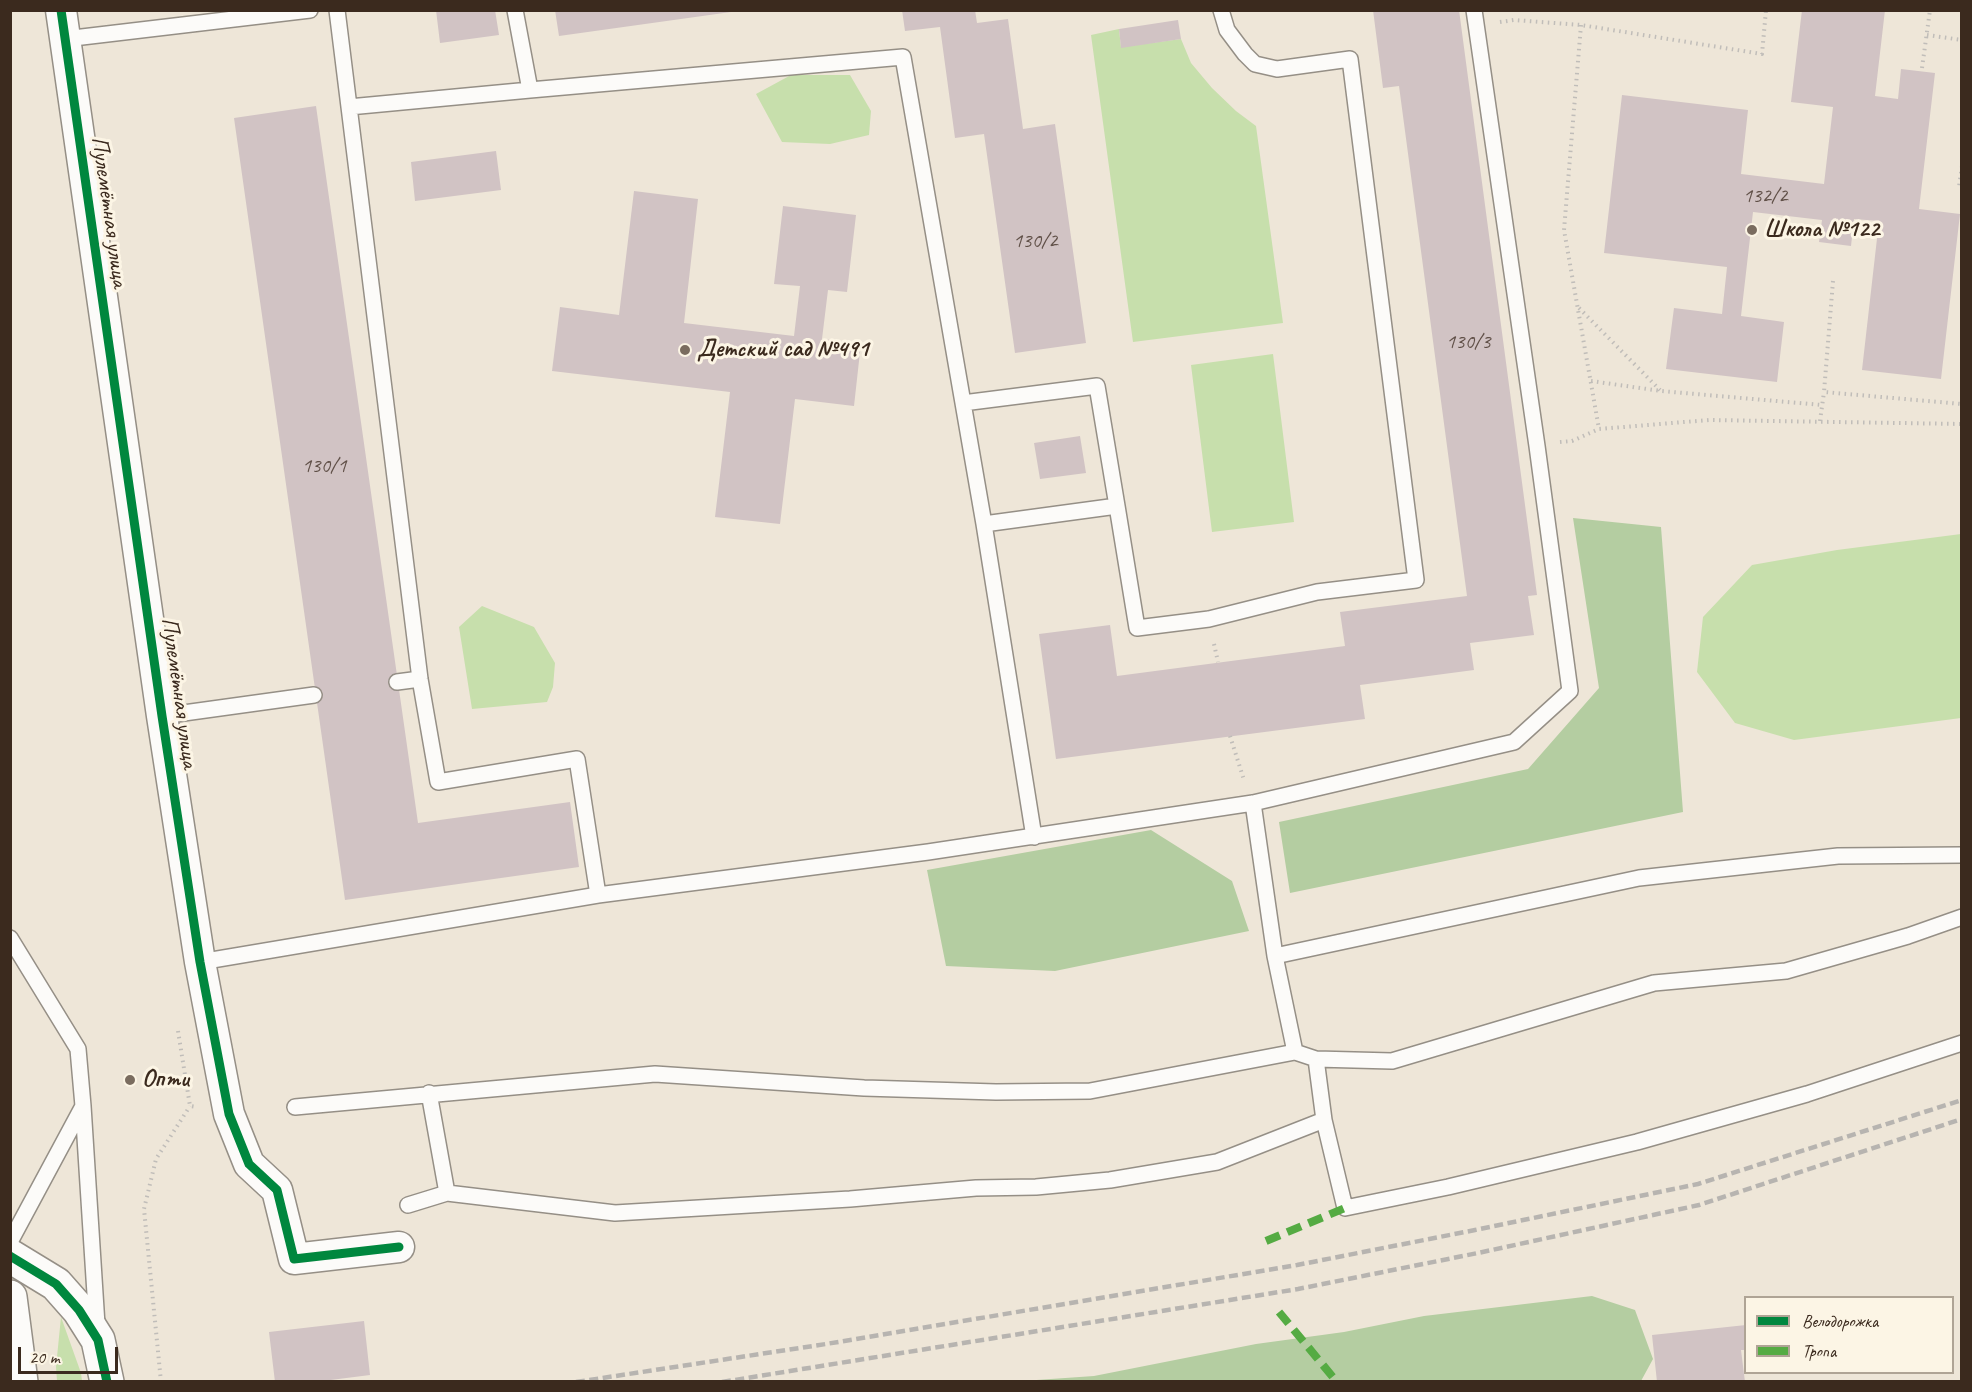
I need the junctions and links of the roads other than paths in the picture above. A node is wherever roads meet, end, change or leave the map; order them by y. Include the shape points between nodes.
1 (310, 10) edge
2 (337, 10) edge
3 (515, 10) edge
4 (1221, 10) edge
5 (1475, 18) edge
6 (63, 25) edge
7 (530, 90) junction
8 (349, 107) junction
9 (963, 403) junction
10 (1117, 506) junction
11 (984, 524) junction
12 (420, 679) junction
13 (397, 682) dead end
14 (314, 695) dead end
15 (162, 716) junction
16 (1253, 803) junction
17 (1034, 837) junction
18 (1962, 855) edge
19 (598, 896) junction
20 (1962, 917) edge
21 (10, 938) edge
22 (1275, 956) junction
23 (200, 962) junction
24 (1962, 1043) edge
25 (1295, 1052) junction
26 (1316, 1059) junction
27 (429, 1093) junction
28 (83, 1106) junction
29 (295, 1107) dead end
30 (1324, 1120) junction
31 (447, 1193) junction
32 (408, 1205) dead end
33 (10, 1242) edge
34 (399, 1247) dead end
35 (10, 1256) edge
36 (10, 1297) edge
37 (98, 1340) junction
38 (21, 1382) edge
39 (107, 1382) edge

1 - 6 lane
2 - 8 lane
3 - 7 lane
4 - 10 lane via 1227,30 1255,64 1277,69 1350,60 1416,580 1317,592 1209,619 1137,628
5 - 16 lane via 1570,691 1514,742
6 - 15 street, Пулемётная улица
7 - 8 lane
7 - 9 lane via 903,57
8 - 12 lane
9 - 10 lane via 1097,386
9 - 11 lane
10 - 11 lane
11 - 17 lane
12 - 13 lane
12 - 19 lane via 438,782 578,759
14 - 15 lane
15 - 23 street, Пулемётная улица
16 - 17 lane
16 - 22 lane
17 - 19 lane
18 - 22 lane via 1838,856 1639,878
19 - 23 lane
20 - 26 lane via 1786,971 1654,983 1392,1061
21 - 28 lane via 78,1049
22 - 25 lane
23 - 34 street, Пулемётная улица via 229,1114 249,1164 277,1190 294,1259
24 - 30 lane via 1807,1094 1637,1142 1345,1208
25 - 26 lane
25 - 27 lane via 1090,1091 864,1089 656,1074
26 - 30 lane
27 - 29 lane
27 - 31 lane
28 - 33 lane
28 - 37 lane
30 - 31 lane via 1217,1162 1110,1180 1036,1187 615,1213
31 - 32 lane
35 - 37 main road via 56,1284
36 - 38 main road
37 - 39 main road

